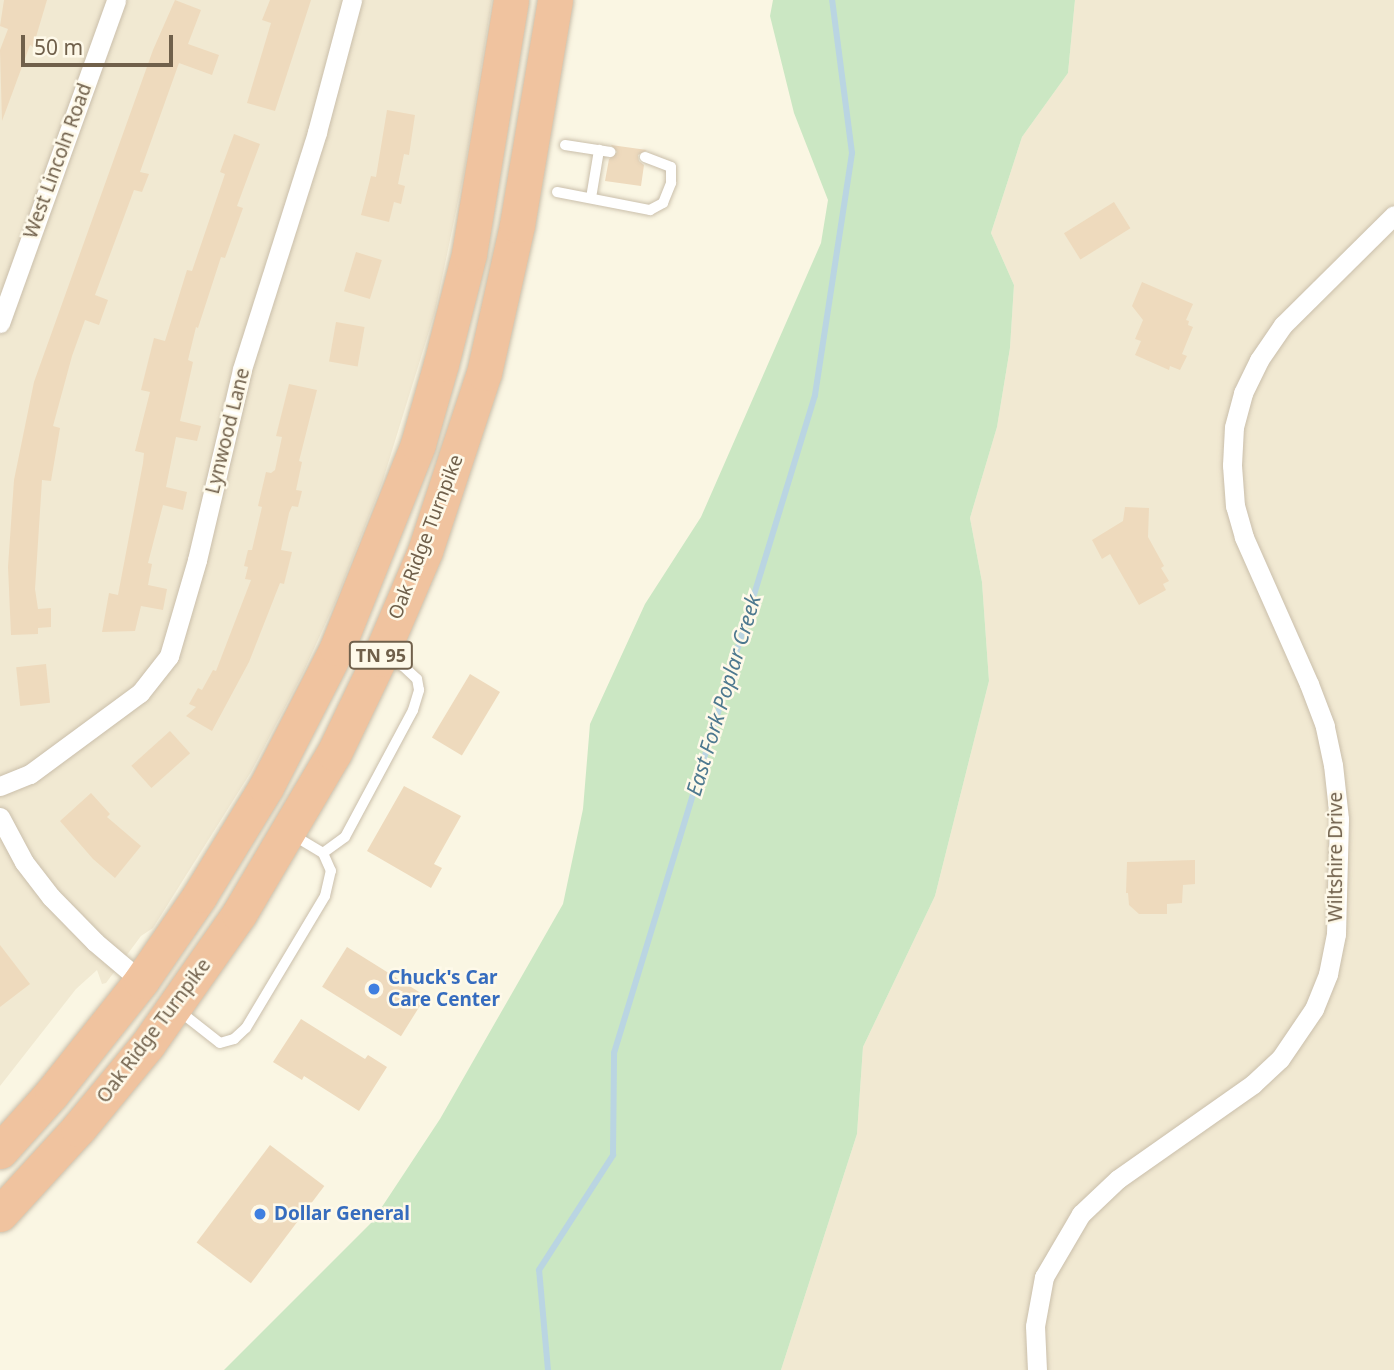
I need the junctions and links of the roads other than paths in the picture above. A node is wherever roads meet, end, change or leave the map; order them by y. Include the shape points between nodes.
1 (116, 0) edge
2 (352, 0) edge
3 (532, 4) edge
4 (565, 145) dead end
5 (645, 157) dead end
6 (557, 192) dead end
7 (591, 198) junction
8 (1394, 215) edge
9 (0, 323) edge
10 (379, 659) junction
11 (0, 786) edge
12 (0, 817) edge
13 (290, 833) junction
14 (323, 853) junction
15 (141, 981) junction
16 (175, 1008) junction
17 (0, 1151) edge
18 (0, 1214) edge
19 (1037, 1370) edge

1 - 9 street, West Lincoln Road
2 - 11 street, Lynwood Lane via 317,132 242,369 191,585 169,656 140,694 30,774
3 - 10 highway, Oak Ridge Turnpike / TN 95 via 517,225 484,373 425,551
3 - 15 highway, Oak Ridge Turnpike / TN 95 via 441,364 418,443 362,592 266,788
4 - 7 lane via 605,151
5 - 7 lane via 671,167 663,203 650,209
6 - 7 lane
8 - 19 street, Wiltshire Drive via 1283,325 1253,371 1234,427 1232,465 1244,537 1313,694 1334,765 1339,819 1336,921 1328,974 1314,1009 1280,1059 1253,1084 1118,1179 1080,1214 1044,1277 1035,1326
10 - 13 highway, Oak Ridge Turnpike / TN 95
10 - 14 lane via 403,666 417,679 419,690 413,710 345,836
12 - 15 street via 24,862 51,897
13 - 14 lane
13 - 16 highway, Oak Ridge Turnpike / TN 95
14 - 16 lane via 331,871 325,896 240,1034 220,1043
15 - 16 highway
15 - 17 highway, Oak Ridge Turnpike / TN 95
16 - 18 highway, Oak Ridge Turnpike / TN 95 via 78,1129

